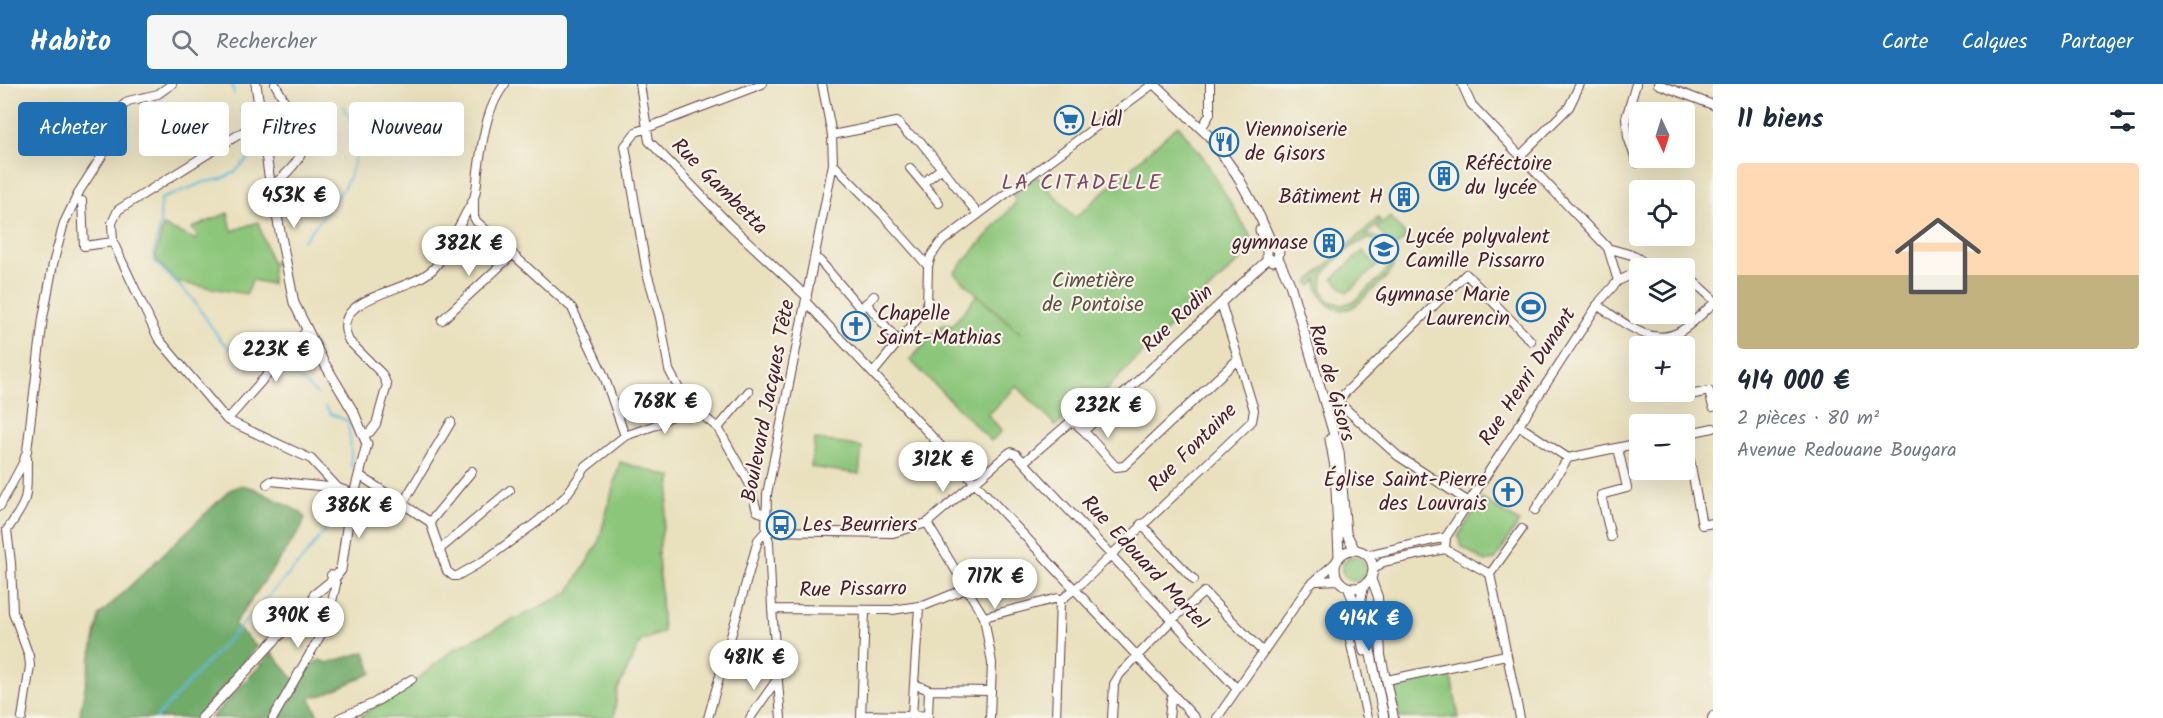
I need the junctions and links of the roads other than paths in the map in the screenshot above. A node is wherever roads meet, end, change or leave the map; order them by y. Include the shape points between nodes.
1 (172, 84) edge
2 (256, 84) edge
3 (275, 84) edge
4 (505, 84) edge
5 (640, 84) edge
6 (762, 84) edge
7 (822, 84) edge
8 (1154, 84) edge
9 (1210, 84) edge
10 (1462, 84) edge
11 (1580, 84) edge
12 (1636, 84) edge
13 (1658, 84) edge
14 (259, 102) edge
15 (1631, 102) edge
16 (1713, 105) edge
17 (1629, 108) edge
18 (647, 128) junction
19 (1201, 129) junction
20 (241, 133) edge
21 (832, 135) junction
22 (1629, 140) edge
23 (268, 156) edge
24 (1520, 156) junction
25 (833, 164) junction
26 (910, 168) dead end
27 (942, 168) junction
28 (923, 183) junction
29 (272, 185) junction
30 (474, 200) junction
31 (82, 201) dead end
32 (939, 203) dead end
33 (978, 213) junction
34 (113, 242) junction
35 (1608, 249) junction
36 (513, 254) junction
37 (1273, 256) junction
38 (815, 258) junction
39 (1640, 258) edge
40 (928, 266) junction
41 (1629, 276) edge
42 (1618, 281) junction
43 (1695, 283) edge
44 (874, 296) dead end
45 (1713, 299) edge
46 (806, 300) junction
47 (1221, 303) junction
48 (1713, 304) edge
49 (1597, 305) junction
50 (863, 306) junction
51 (853, 316) dead end
52 (442, 320) dead end
53 (305, 327) junction
54 (1531, 341) dead end
55 (899, 342) junction
56 (1238, 359) junction
57 (873, 372) junction
58 (749, 391) dead end
59 (1695, 394) edge
60 (1325, 400) junction
61 (1337, 400) junction
62 (690, 405) junction
63 (1713, 407) edge
64 (227, 420) junction
65 (452, 422) dead end
66 (1518, 425) junction
67 (718, 428) junction
68 (1713, 428) edge
69 (1084, 431) junction
70 (1695, 432) edge
71 (363, 435) junction
72 (625, 436) junction
73 (1629, 446) edge
74 (1618, 448) junction
75 (27, 451) junction
76 (1568, 458) junction
77 (1024, 462) junction
78 (472, 471) dead end
79 (359, 475) junction
80 (1694, 480) edge
81 (976, 483) junction
82 (267, 484) dead end
83 (338, 488) junction
84 (510, 490) dead end
85 (354, 497) junction
86 (1469, 502) junction
87 (403, 503) junction
88 (0, 506) edge
89 (1535, 510) dead end
90 (765, 514) junction
91 (430, 522) junction
92 (927, 523) junction
93 (1713, 523) edge
94 (1141, 524) junction
95 (3, 528) edge
96 (1522, 529) dead end
97 (766, 531) junction
98 (1446, 537) junction
99 (1611, 537) dead end
100 (1445, 549) junction
101 (439, 550) junction
102 (1355, 550) junction
103 (1111, 555) junction
104 (1367, 555) junction
105 (1338, 559) junction
106 (1490, 574) junction
107 (332, 577) junction
108 (1370, 577) junction
109 (1194, 580) dead end
110 (1338, 580) junction
111 (1316, 581) junction
112 (1348, 587) junction
113 (968, 588) junction
114 (1074, 589) junction
115 (1060, 601) junction
116 (919, 607) junction
117 (772, 609) junction
118 (864, 611) junction
119 (1340, 613) dead end
120 (984, 617) junction
121 (1172, 620) junction
122 (1358, 624) junction
123 (1348, 631) junction
124 (1262, 651) junction
125 (1137, 655) junction
126 (1506, 655) junction
127 (778, 678) junction
128 (412, 679) dead end
129 (1387, 680) junction
130 (914, 684) junction
131 (1237, 689) junction
132 (929, 690) junction
133 (991, 691) junction
134 (1174, 696) junction
135 (861, 716) edge
136 (912, 716) junction
137 (928, 717) edge
138 (22, 718) edge
139 (202, 718) edge
140 (273, 718) edge
141 (339, 718) edge
142 (708, 718) edge
143 (750, 718) edge
144 (781, 718) edge
145 (990, 718) edge
146 (1056, 718) edge
147 (1112, 718) edge
148 (1169, 718) edge
149 (1195, 718) edge
150 (1217, 718) edge
151 (1367, 718) edge
152 (1378, 718) edge
153 (1384, 718) edge
154 (1394, 718) edge
155 (1520, 718) edge

1 - 75 street via 158,94 128,101 119,109 109,145 64,223 43,318
2 - 14 main road
3 - 29 street via 306,139 300,157
4 - 30 street via 492,104 485,126
5 - 18 street, Rue Gambetta
6 - 18 street
7 - 21 street, Boulevard Jacques Tête
8 - 19 main road, Rue de Gisors
8 - 33 street
9 - 19 street via 1210,114
10 - 24 street via 1471,104
11 - 24 street via 1569,107
12 - 15 street
13 - 16 street
17 - 22 street
18 - 46 street, Rue Gambetta via 655,148
18 - 62 street via 636,132 625,146 669,370
19 - 37 main road, Rue de Gisors
20 - 34 street via 118,210 112,223
21 - 25 street, Boulevard Jacques Tête
21 - 27 street via 897,122 920,141
23 - 29 main road
24 - 35 street
25 - 38 street, Boulevard Jacques Tête
25 - 40 street
26 - 28 street
27 - 28 street
27 - 33 street
28 - 32 street
29 - 53 main road via 290,285
30 - 36 street via 474,219
30 - 71 street via 432,271 356,305 346,317 348,341 382,374 387,385 376,424
31 - 34 street via 84,246
33 - 40 street via 940,243
34 - 64 street via 158,338
35 - 39 street
35 - 42 street
36 - 52 street
36 - 72 street via 572,308 604,376
37 - 47 street, Rue Rodin
37 - 60 main road, Rue de Gisors via 1290,284
37 - 105 main road, Rue de Gisors via 1329,438 1335,467
38 - 46 street, Boulevard Jacques Tête
38 - 50 street
40 - 55 street via 927,307
41 - 42 street, Rue Henri Dunant
42 - 49 street, Rue Henri Dunant
43 - 45 street
44 - 50 street
46 - 57 street, Rue Gambetta
46 - 90 street, Boulevard Jacques Tête
47 - 56 street, Rue Fontaine
47 - 69 street, Rue Rodin
48 - 49 street via 1678,333 1658,337 1643,334
49 - 66 street, Rue Henri Dunant
50 - 51 street
50 - 55 street
53 - 64 street
53 - 71 main road
54 - 61 street via 1466,273
55 - 57 street
56 - 69 street via 1124,466 1116,467
56 - 94 street, Rue Fontaine via 1254,410 1252,421
57 - 81 street, Rue Gambetta
58 - 67 street
59 - 63 street via 1709,391
60 - 61 street
60 - 102 main road, Rue de Gisors via 1339,452 1346,533
61 - 86 street via 1383,444
62 - 67 street
62 - 72 street via 656,426
64 - 83 street via 311,459
65 - 87 street
66 - 76 street
66 - 86 street, Rue Henri Dunant
67 - 90 street via 749,483 757,511
68 - 70 street
69 - 77 street via 1069,423
71 - 79 main road via 366,448
72 - 101 street via 586,467 565,497 537,522 485,560 453,576
73 - 74 street
74 - 76 street
74 - 99 street via 1627,488 1601,495
75 - 88 street
75 - 95 street via 26,501 21,512
76 - 89 street
77 - 81 street via 1010,452
77 - 103 street, Rue Edouard Martel
78 - 91 street
79 - 85 main road
79 - 87 street
80 - 93 street via 1702,525
81 - 92 street
81 - 114 street, Rue Gambetta
82 - 83 street via 271,481
83 - 85 street
84 - 101 street
85 - 107 main road via 343,554
86 - 98 street, Rue Henri Dunant
87 - 91 street
90 - 97 street, Boulevard Jacques Tête
91 - 101 street
92 - 97 street via 893,532
92 - 113 street
94 - 103 street, Rue Fontaine
94 - 109 street
95 - 138 street via 11,563 13,612 30,666
96 - 106 street
97 - 117 street
97 - 142 street, Boulevard Jacques Tête via 758,540
98 - 100 street, Rue Henri Dunant
98 - 104 street
100 - 106 street
100 - 108 street via 1383,562
102 - 104 main road
102 - 105 main road
103 - 114 street, Rue Fontaine
103 - 121 street, Rue Edouard Martel
104 - 108 main road via 1371,559
105 - 110 main road
105 - 111 street
106 - 126 street
107 - 139 main road
107 - 140 street via 336,584 327,624
108 - 112 main road via 1356,588
108 - 129 street via 1378,597
108 - 153 main road via 1361,606
110 - 111 street
110 - 112 main road
111 - 124 street
112 - 122 main road
113 - 116 street, Rue Pissarro
113 - 120 street
114 - 115 street, Rue Fontaine
114 - 125 street, Rue Gambetta
115 - 120 street via 1058,598
115 - 146 street
116 - 118 street, Rue Pissarro
116 - 130 street
117 - 118 street, Rue Pissarro
117 - 127 street
118 - 135 street
119 - 123 street
120 - 133 street via 991,650
121 - 124 street via 1204,592
121 - 125 street
121 - 131 street, Rue Edouard Martel
122 - 123 street
122 - 152 main road
123 - 151 street
124 - 131 street
125 - 134 street, Rue Gambetta
125 - 147 street via 1114,684
126 - 129 street
126 - 155 street
127 - 143 street
127 - 144 street
128 - 141 street via 374,703
129 - 154 street
130 - 132 street
130 - 136 street
131 - 150 street
132 - 133 street
132 - 137 street
133 - 145 street
134 - 148 street
134 - 149 street, Rue Gambetta
135 - 136 street
136 - 137 street

